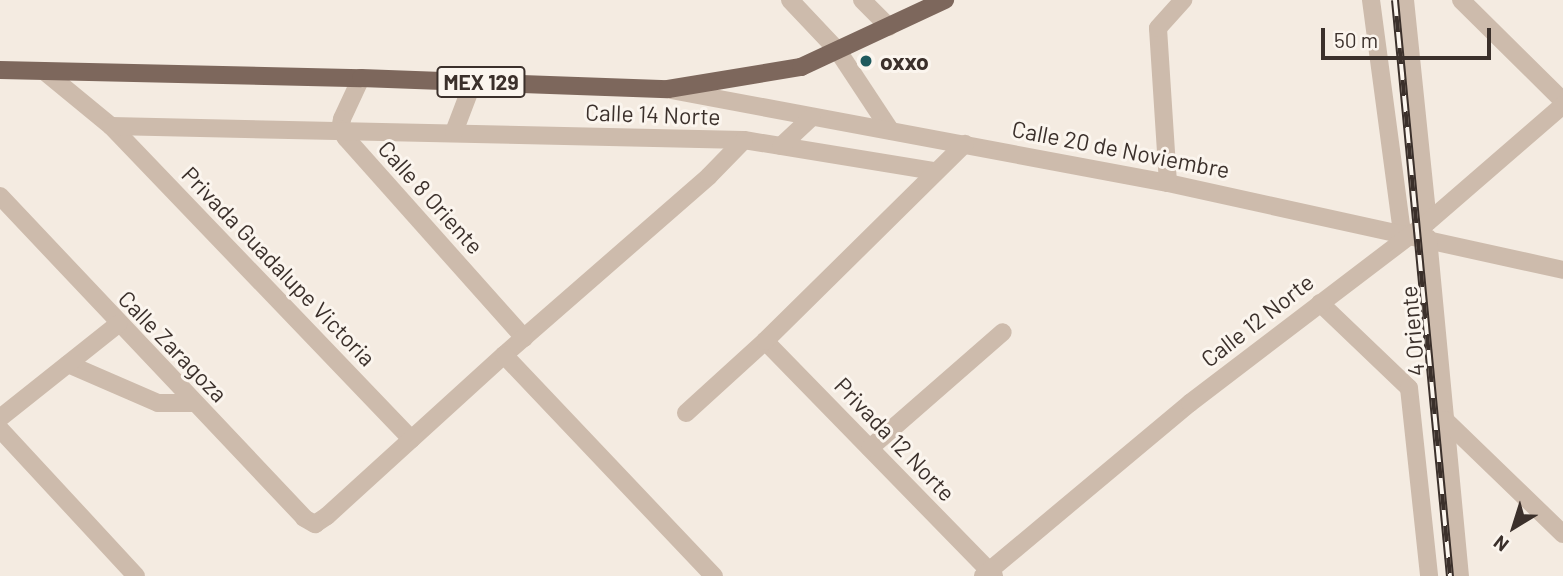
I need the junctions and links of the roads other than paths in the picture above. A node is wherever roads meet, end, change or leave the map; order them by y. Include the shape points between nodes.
1 (790, 0) edge
2 (863, 0) edge
3 (945, 0) edge
4 (1183, 0) edge
5 (1371, 0) edge
6 (1405, 0) edge
7 (1461, 0) edge
8 (890, 27) junction
9 (838, 51) junction
10 (0, 70) edge
11 (44, 71) junction
12 (361, 78) junction
13 (473, 82) junction
14 (668, 89) junction
15 (1563, 103) edge
16 (813, 117) junction
17 (111, 126) junction
18 (340, 129) junction
19 (890, 130) junction
20 (454, 132) junction
21 (744, 140) junction
22 (965, 144) junction
23 (781, 146) junction
24 (934, 171) junction
25 (1168, 183) junction
26 (0, 196) edge
27 (1418, 231) junction
28 (1563, 270) edge
29 (1320, 303) junction
30 (118, 324) junction
31 (1003, 332) dead end
32 (524, 338) junction
33 (765, 341) junction
34 (504, 355) junction
35 (68, 364) junction
36 (193, 403) junction
37 (685, 413) dead end
38 (0, 418) edge
39 (1445, 420) junction
40 (0, 429) edge
41 (411, 439) junction
42 (870, 448) junction
43 (315, 524) joint
44 (1563, 534) edge
45 (988, 574) edge
46 (136, 576) edge
47 (714, 576) edge
48 (1429, 576) edge
49 (1460, 576) edge

1 - 9 street
2 - 8 street
3 - 8 main road, MEX 129
4 - 25 street via 1158,28
5 - 27 street
6 - 27 street
7 - 15 street
8 - 9 main road, MEX 129
9 - 14 main road, MEX 129 via 801,67
9 - 19 street
10 - 11 main road, MEX 129
11 - 12 main road, MEX 129
11 - 17 street, Privada Guadalupe Victoria
12 - 13 main road, MEX 129
12 - 18 street
13 - 14 main road, MEX 129
13 - 20 street
14 - 16 street, Calle 20 de Noviembre
15 - 27 street, Calle 12 Norte
16 - 19 street, Calle 20 de Noviembre
16 - 23 street
17 - 18 street, Calle 14 Norte
17 - 41 street, Privada Guadalupe Victoria
18 - 20 street, Calle 14 Norte
18 - 32 street, Calle 8 Oriente
19 - 22 street, Calle 20 de Noviembre
20 - 21 street, Calle 14 Norte
21 - 23 street
21 - 32 street, Calle 14 Norte
22 - 24 street
22 - 25 street, Calle 20 de Noviembre
23 - 24 street
24 - 33 street
25 - 27 street, Calle 20 de Noviembre
26 - 30 street, Calle Zaragoza
27 - 28 street, Calle 20 de Noviembre
27 - 29 street, Calle 12 Norte
27 - 39 street, 4 Oriente
29 - 45 street, Calle 12 Norte via 1190,403
29 - 48 street via 1409,388
30 - 35 street
30 - 36 street, Calle Zaragoza
31 - 42 street
32 - 34 street, Calle 14 Norte
33 - 37 street
33 - 42 street, Privada 12 Norte
34 - 41 street, Calle 14 Norte
34 - 47 street
35 - 36 street via 158,403
35 - 38 street
36 - 43 street, Calle Zaragoza
39 - 44 street
39 - 49 street, 4 Oriente
40 - 46 street
41 - 43 street, Calle 14 Norte
42 - 45 street, Privada 12 Norte

